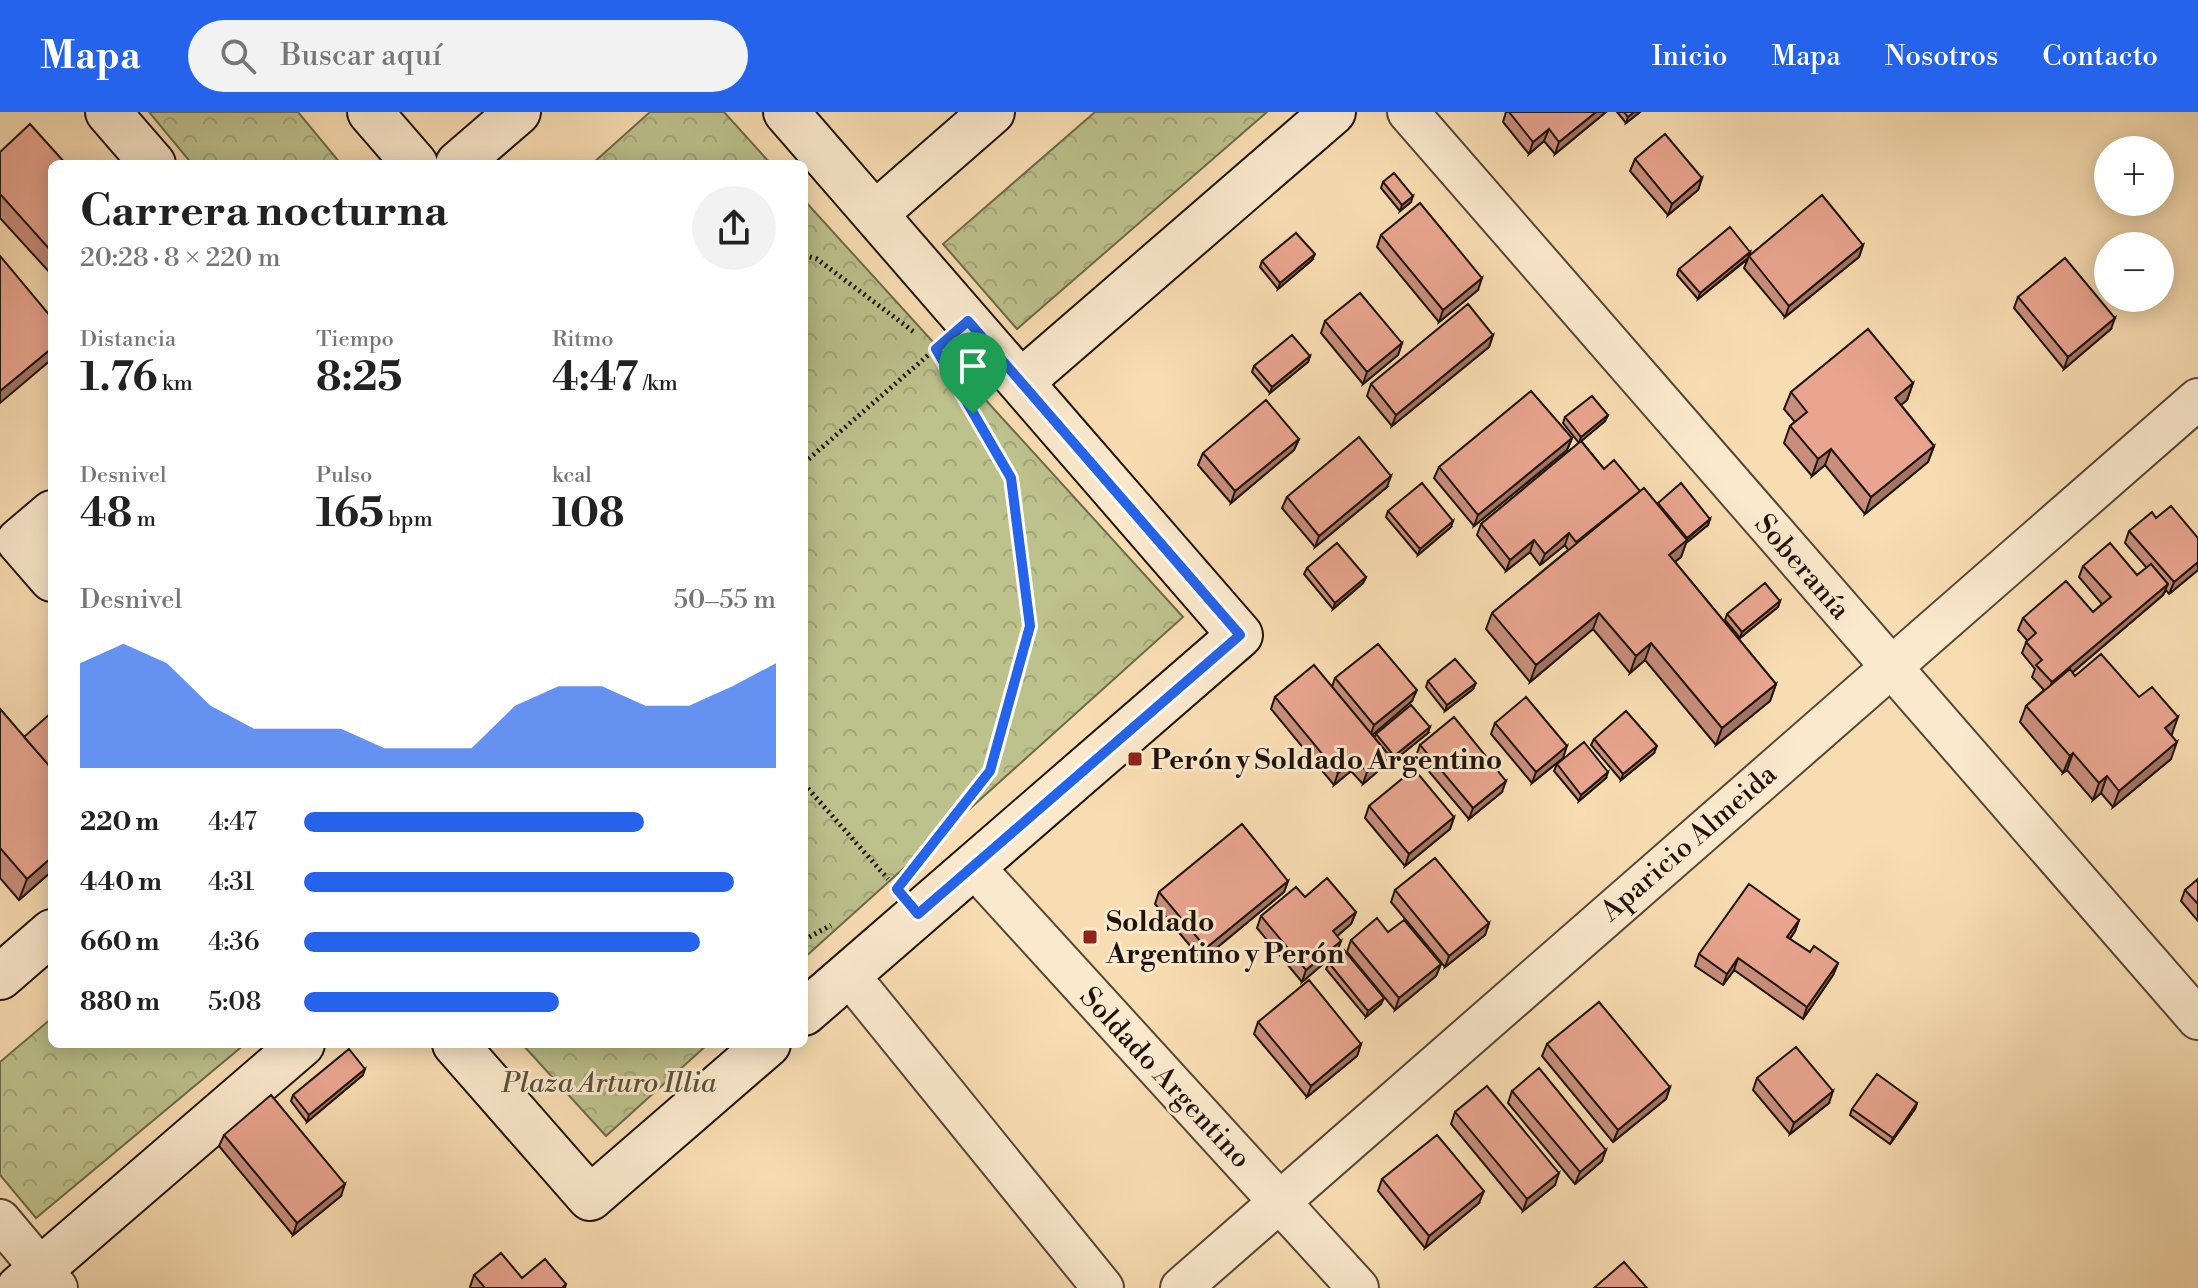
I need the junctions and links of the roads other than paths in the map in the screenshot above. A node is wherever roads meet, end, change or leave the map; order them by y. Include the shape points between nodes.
1 (108, 112) edge
2 (370, 112) edge
3 (518, 112) edge
4 (786, 112) edge
5 (992, 112) edge
6 (1333, 112) edge
7 (1408, 112) edge
8 (150, 160) edge
9 (412, 160) edge
10 (463, 160) edge
11 (875, 214) junction
12 (1021, 382) junction
13 (2198, 399) edge
14 (48, 516) edge
15 (48, 574) edge
16 (1889, 666) junction
17 (973, 866) junction
18 (48, 935) edge
19 (848, 974) junction
20 (0, 977) edge
21 (808, 1009) edge
22 (2198, 1019) edge
23 (298, 1048) edge
24 (459, 1048) edge
25 (763, 1048) edge
26 (1280, 1199) junction
27 (0, 1220) edge
28 (39, 1282) edge
29 (1103, 1288) edge
30 (1181, 1288) edge
31 (1358, 1288) edge

1 - 8 main road
2 - 9 main road
3 - 10 main road
4 - 11 main road
5 - 11 main road
6 - 12 main road
7 - 16 street, Soberanía
11 - 12 main road
12 - 17 main road via 1240,635
13 - 16 street, Aparicio Almeida
14 - 15 main road via 19,541
16 - 22 street, Soberanía
16 - 26 street, Aparicio Almeida
17 - 19 main road
17 - 26 street, Soldado Argentino
18 - 20 main road
19 - 21 main road
19 - 29 street
23 - 28 main road
24 - 25 main road via 590,1198
26 - 30 street, Aparicio Almeida
26 - 31 street, Soldado Argentino
27 - 28 street

